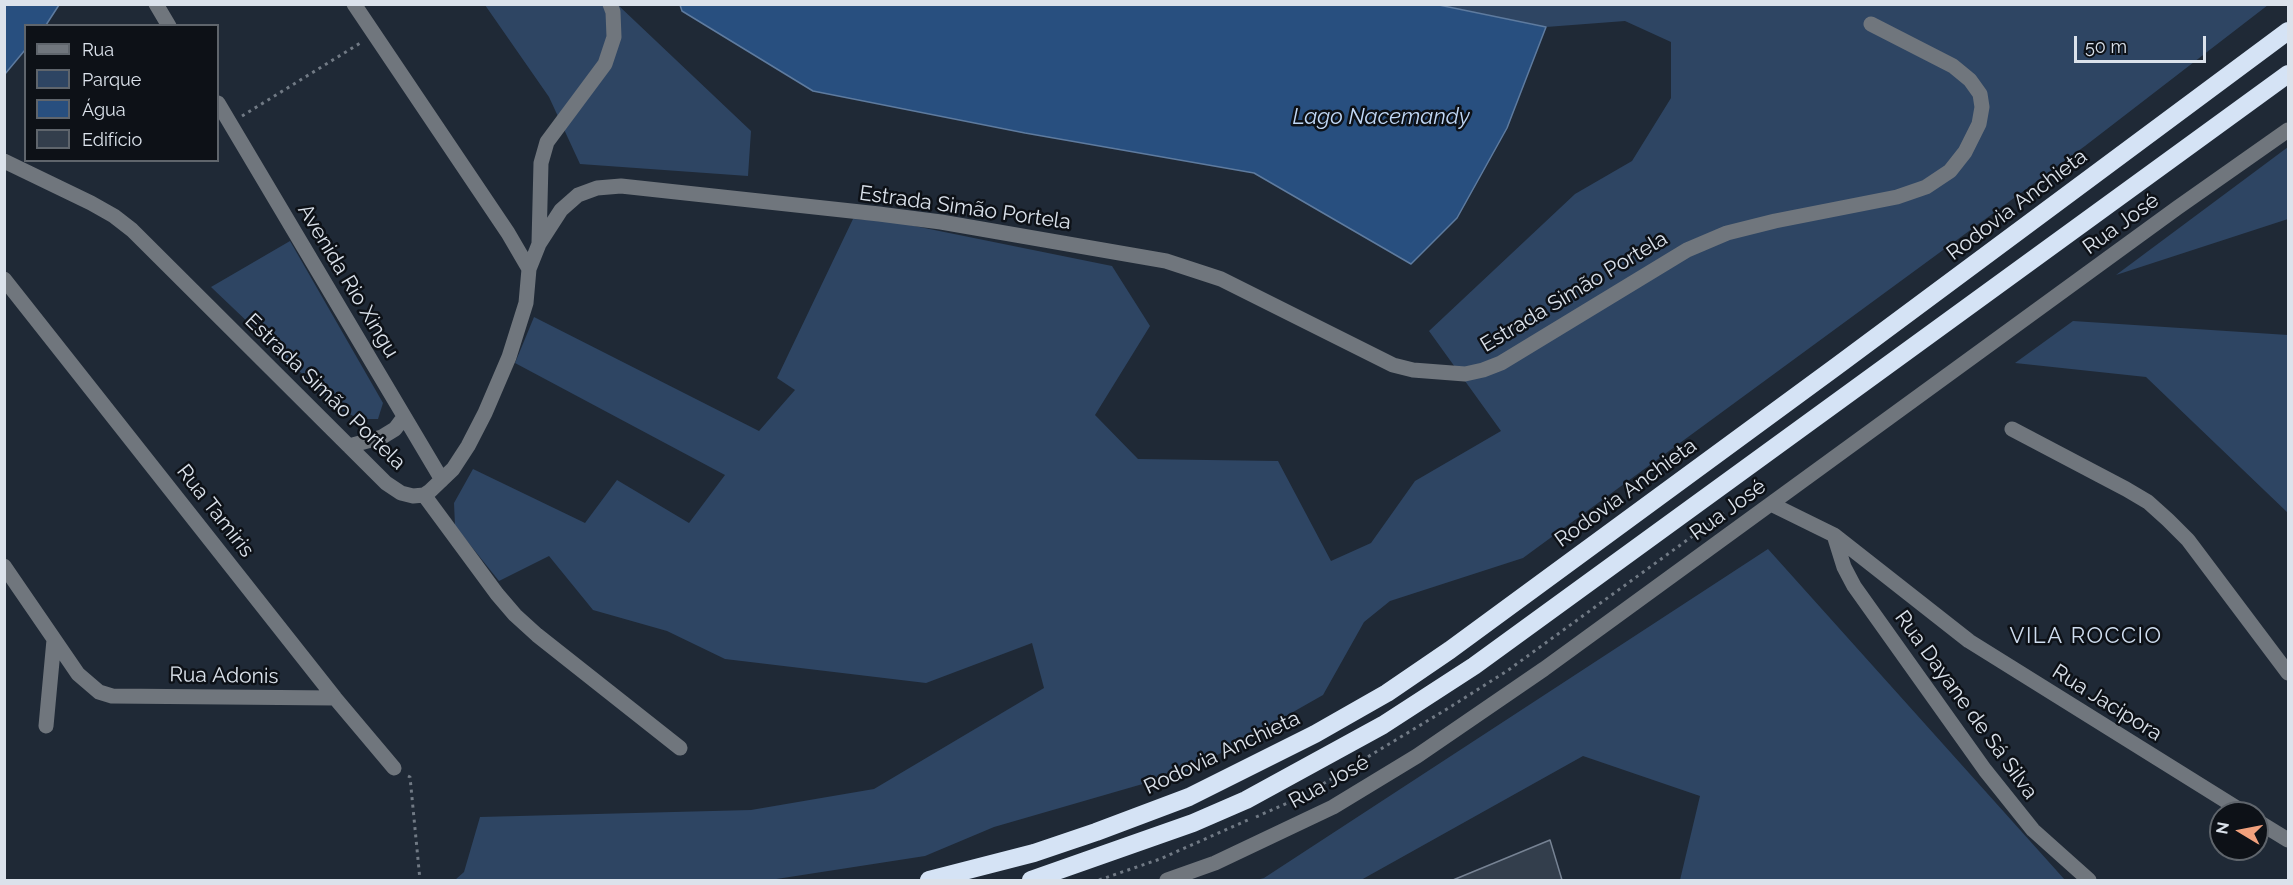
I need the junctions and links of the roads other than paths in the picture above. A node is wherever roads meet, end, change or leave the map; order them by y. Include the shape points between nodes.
1 (156, 4) edge
2 (354, 4) edge
3 (610, 4) edge
4 (168, 24) edge
5 (1871, 24) dead end
6 (2289, 31) edge
7 (2289, 74) edge
8 (219, 105) edge
9 (2289, 130) edge
10 (4, 161) edge
11 (539, 244) junction
12 (529, 269) junction
13 (4, 279) edge
14 (10, 297) edge
15 (404, 417) junction
16 (2012, 429) dead end
17 (349, 446) junction
18 (442, 480) junction
19 (424, 495) junction
20 (1771, 504) junction
21 (1834, 535) junction
22 (4, 566) edge
23 (54, 640) junction
24 (2289, 673) edge
25 (335, 698) junction
26 (46, 726) dead end
27 (680, 748) dead end
28 (394, 768) road end
29 (2226, 801) edge
30 (2269, 828) edge
31 (2289, 840) edge
32 (929, 880) edge
33 (1031, 880) edge
34 (1167, 880) edge
35 (2089, 880) edge

1 - 4 street
2 - 12 street
3 - 11 street via 614,37 606,64 547,142 541,163
5 - 11 street, Estrada Simão Portela via 1953,66 1980,94 1978,124 1965,152 1950,171 1926,187 1897,197 1727,233 1687,250 1501,363 1465,374 1393,365 1221,279 1166,261 941,222 621,186 578,195 561,210
6 - 32 highway, Rodovia Anchieta via 1387,693 1315,734 1189,796 1034,853
7 - 33 highway via 1474,666 1383,725 1236,805
8 - 15 street, Avenida Rio Xingu
9 - 20 street, Rua José
10 - 17 street, Estrada Simão Portela via 91,203 132,230
11 - 12 street, Estrada Simão Portela
12 - 18 street, Estrada Simão Portela via 526,303 509,357 468,446
13 - 14 street, Rua Tamiris
14 - 25 street, Rua Tamiris
15 - 17 street via 382,437
15 - 18 street, Avenida Rio Xingu
16 - 24 street via 2148,502 2188,540
17 - 19 street, Estrada Simão Portela via 401,493
18 - 19 street, Estrada Simão Portela
19 - 27 street via 515,615
20 - 21 street, Rua Jacipora
20 - 34 street, Rua José via 1417,756 1333,807 1215,863
21 - 29 street, Rua Jacipora via 1969,641
21 - 35 street, Rua Dayane de Sá Silva via 1854,586 2010,804
22 - 23 street
23 - 25 street, Rua Adonis via 88,685 112,696
23 - 26 street
25 - 28 street, Rua Tamiris
30 - 31 street

